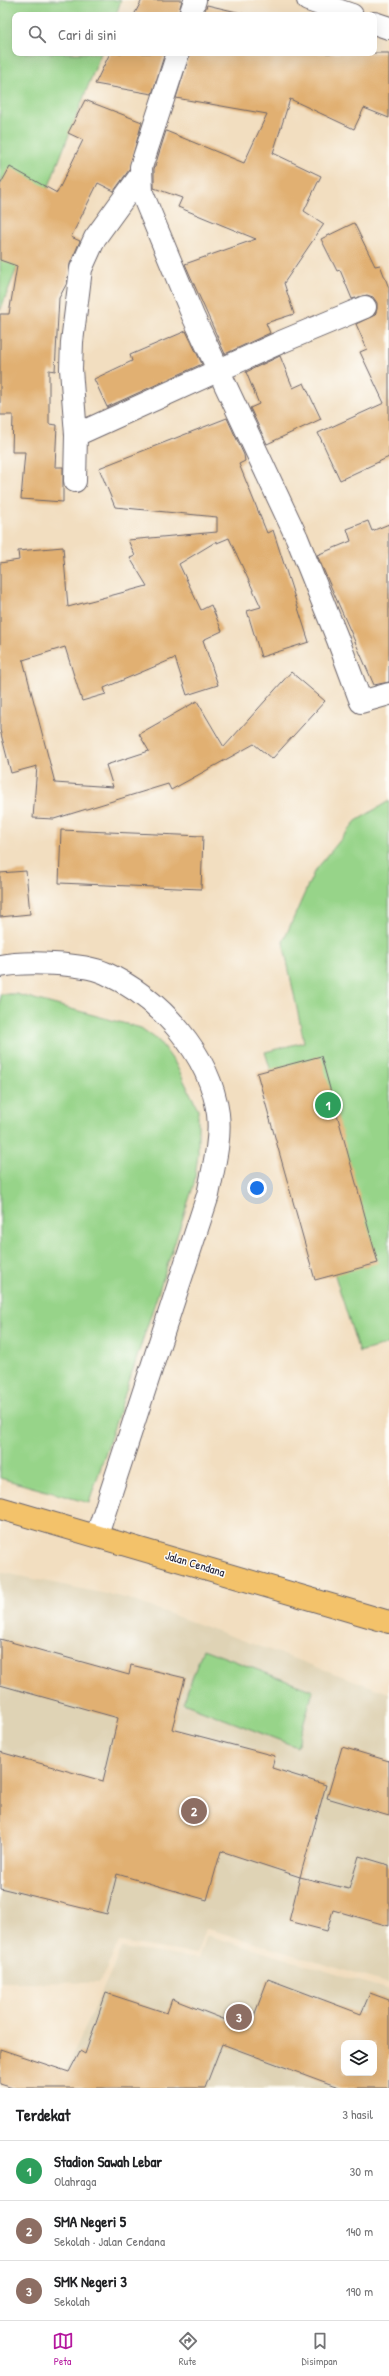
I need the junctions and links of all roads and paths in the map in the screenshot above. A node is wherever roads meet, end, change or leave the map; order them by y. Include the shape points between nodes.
1 (195, 0) edge
2 (308, 0) edge
3 (191, 12) edge
4 (343, 12) edge
5 (377, 24) edge
6 (389, 28) edge
7 (177, 56) edge
8 (140, 176) junction
9 (365, 307) dead end
10 (219, 371) junction
11 (76, 435) junction
12 (75, 481) dead end
13 (389, 694) edge
14 (0, 966) edge
15 (0, 1508) edge
16 (97, 1535) junction
17 (389, 1622) edge

1 - 3 street
2 - 4 street
5 - 6 street
7 - 8 street
8 - 10 street via 148,211
8 - 11 street via 95,238 81,270 72,356
9 - 10 street
10 - 11 street
10 - 13 street via 297,538 361,702
11 - 12 street
14 - 16 street via 66,965 104,973 136,991 160,1010 194,1052 207,1077 218,1115 217,1151 208,1195
15 - 16 main road, Jalan Cendana
16 - 17 main road, Jalan Cendana

